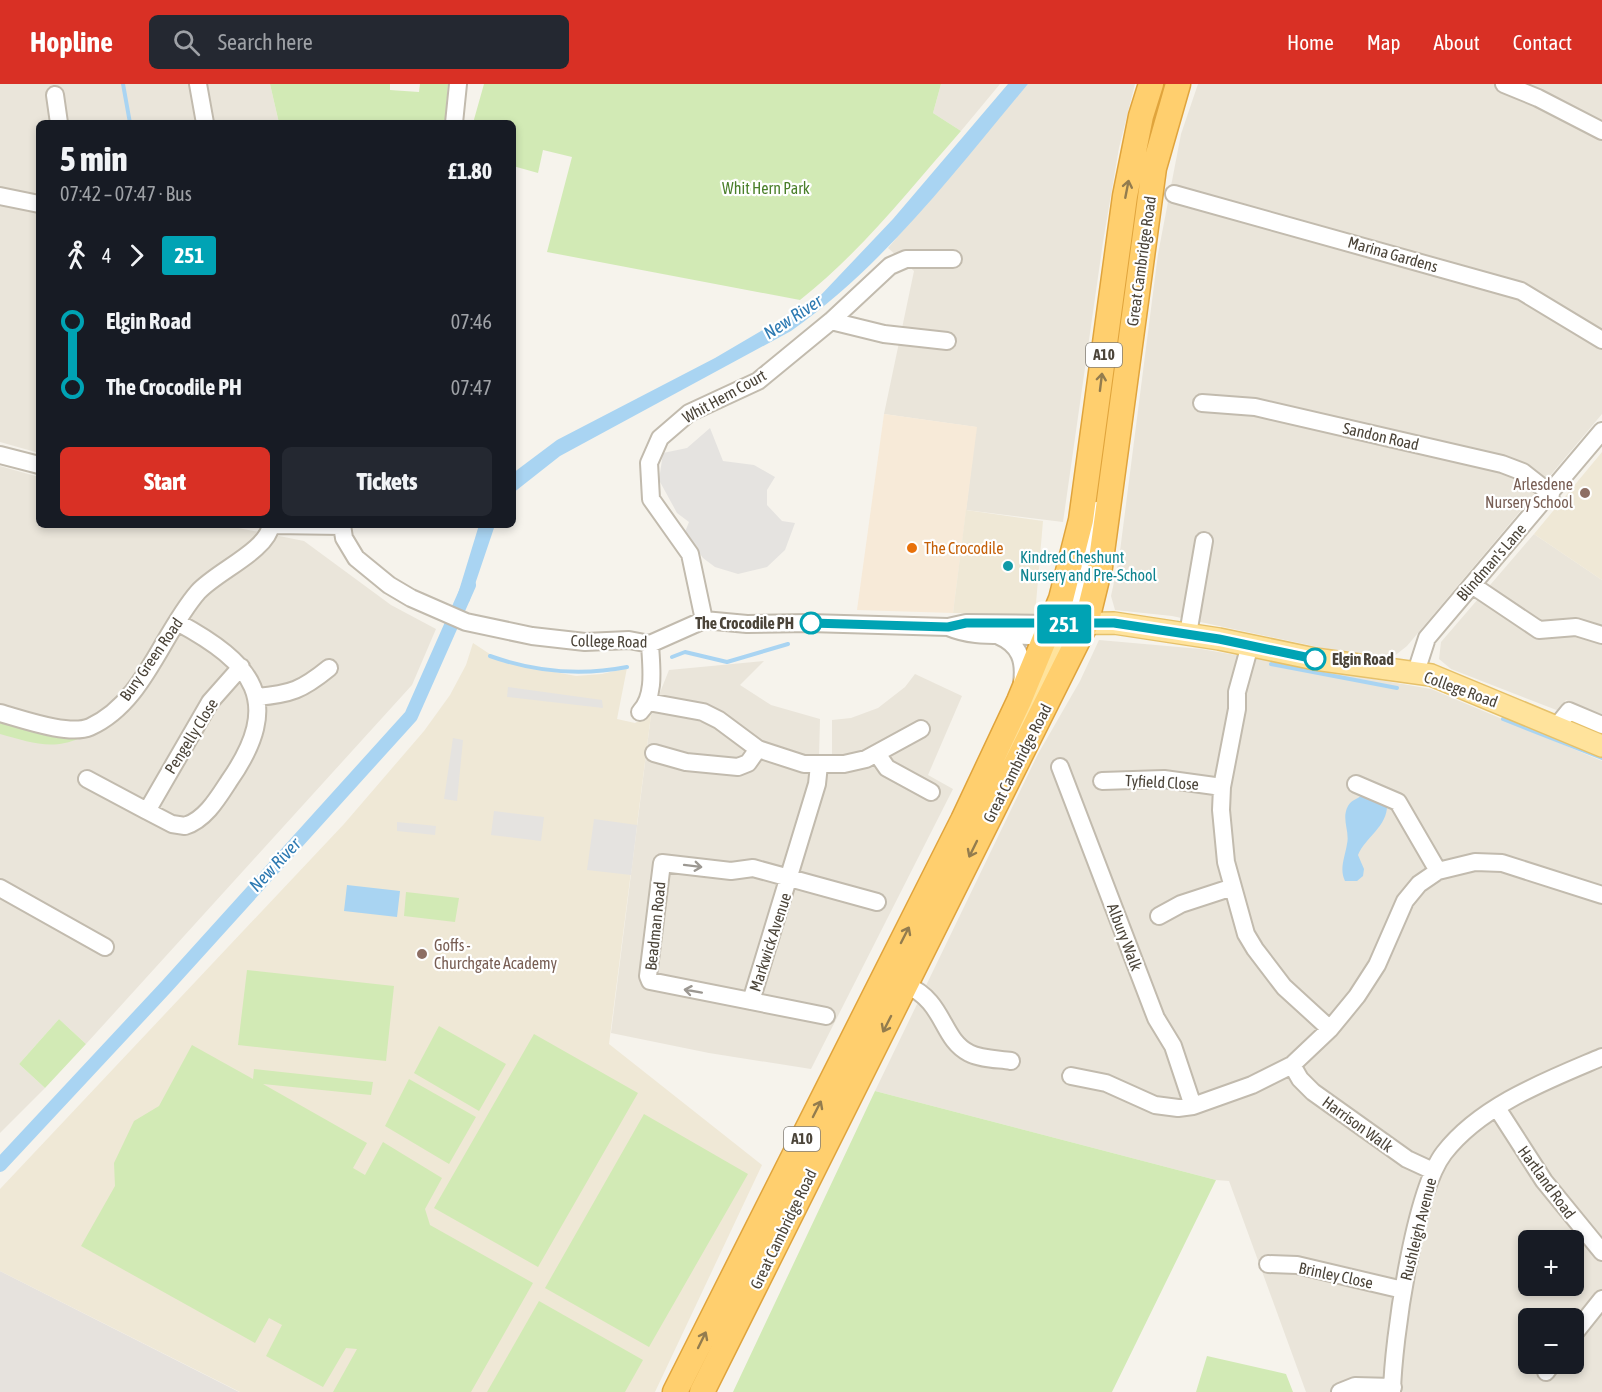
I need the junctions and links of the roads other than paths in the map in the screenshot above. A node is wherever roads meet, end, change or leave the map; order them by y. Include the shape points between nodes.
1 (198, 84) edge
2 (458, 84) edge
3 (1151, 84) edge
4 (1178, 84) edge
5 (1504, 84) edge
6 (55, 95) dead end
7 (59, 120) edge
8 (205, 120) edge
9 (454, 120) edge
10 (1602, 130) edge
11 (1174, 194) dead end
12 (0, 196) edge
13 (36, 203) edge
14 (953, 260) dead end
15 (831, 321) junction
16 (1602, 340) edge
17 (947, 341) dead end
18 (1202, 403) dead end
19 (1602, 431) edge
20 (0, 455) edge
21 (36, 464) edge
22 (1551, 494) junction
23 (272, 528) edge
24 (342, 528) edge
25 (1204, 542) dead end
26 (1472, 585) junction
27 (704, 620) junction
28 (177, 622) junction
29 (948, 627) junction
30 (1067, 629) junction
31 (1188, 634) junction
32 (997, 635) junction
33 (1602, 635) edge
34 (650, 644) junction
35 (1250, 645) junction
36 (241, 667) junction
37 (329, 668) dead end
38 (1416, 672) junction
39 (257, 697) junction
40 (1019, 702) junction
41 (0, 713) edge
42 (1602, 724) edge
43 (1556, 727) junction
44 (921, 729) dead end
45 (1602, 746) edge
46 (758, 749) junction
47 (654, 753) dead end
48 (878, 755) junction
49 (819, 765) junction
50 (1060, 767) dead end
51 (87, 779) dead end
52 (1102, 781) dead end
53 (1356, 784) dead end
54 (1222, 787) junction
55 (931, 792) dead end
56 (147, 811) junction
57 (963, 820) junction
58 (1438, 871) junction
59 (790, 878) junction
60 (1233, 887) junction
61 (0, 888) edge
62 (1602, 895) edge
63 (877, 902) dead end
64 (1159, 916) dead end
65 (105, 948) dead end
66 (906, 985) junction
67 (751, 1001) junction
68 (826, 1016) dead end
69 (1330, 1029) junction
70 (1602, 1057) edge
71 (1011, 1061) dead end
72 (1292, 1065) junction
73 (1071, 1076) dead end
74 (1193, 1106) junction
75 (1497, 1108) junction
76 (1433, 1171) junction
77 (1602, 1252) edge
78 (1268, 1264) dead end
79 (1403, 1290) junction
80 (1602, 1299) edge
81 (1584, 1322) edge
82 (1392, 1389) edge
83 (675, 1392) edge
84 (702, 1392) edge
85 (1340, 1392) edge

1 - 8 street
2 - 9 street
30 -> 3 highway, Great Cambridge Road / A10 via 1074,553 1125,196
4 - 30 highway, Great Cambridge Road / A10 via 1154,168 1100,567
5 - 10 street
6 - 7 street
11 - 16 street, Marina Gardens via 1510,288
12 - 13 street
14 - 15 street, Whit Hern Court via 906,259 890,266
15 - 17 street via 884,334
15 - 27 street, Whit Hern Court via 758,381 689,413 660,438 652,451 648,474 651,499 690,554
18 - 22 street, Sandon Road via 1255,407 1502,464 1523,472
19 - 22 street, Blindman's Lane
20 - 21 street
22 - 26 street, Blindman's Lane
23 - 28 street, Bury Green Road via 259,546 205,584
24 - 34 street, College Road via 356,558 389,585 458,619 559,641 629,640
25 - 31 street
26 - 33 street via 1539,630 1576,627
26 - 38 street, Blindman's Lane via 1427,638
27 - 29 street, College Road
27 - 34 street, College Road
28 - 36 street via 219,647
28 - 41 street, Bury Green Road via 131,691 99,722 84,729 72,729
29 - 30 street, College Road via 966,623
29 - 32 street, College Road via 966,635
30 - 31 main road, College Road via 1118,633 1134,627
30 - 32 street, College Road
30 - 40 highway, Great Cambridge Road / A10
30 - 57 main road via 994,777
30 -> 66 highway, Great Cambridge Road / A10
31 - 35 main road, College Road
32 - 40 street via 1015,646 1022,658
34 - 46 street via 644,707 703,712
35 - 38 main road, College Road via 1315,659
35 - 54 street
36 - 39 street
36 - 56 street, Pengelly Close via 210,702
37 - 39 street via 290,694
38 - 43 main road, College Road
39 - 56 street via 257,723 250,746 201,818 190,825 177,826
40 - 57 highway, Great Cambridge Road / A10
42 - 43 street via 1569,711
43 - 45 main road, College Road
44 - 48 street
46 - 47 street via 738,767 686,762
46 - 49 street
48 - 49 street via 844,765
48 - 55 street via 887,768
49 - 59 street, Markwick Avenue
50 - 74 street, Albury Walk via 1156,1018 1173,1046
51 - 56 street
52 - 54 street, Tyfield Close via 1164,780
53 - 58 street via 1398,802
54 - 60 street via 1222,828
83 -> 57 highway, Great Cambridge Road / A10
58 - 62 street via 1475,862 1502,862
58 - 69 street via 1419,884 1405,901 1377,965
59 - 63 street, Markwick Avenue
59 - 67 street, Markwick Avenue
67 -> 59 street, Beadman Road via 650,981 662,863 731,871 753,868
60 - 64 street via 1181,904
60 - 69 street via 1246,934 1255,949 1284,987
61 - 65 street
66 - 71 street via 922,991 954,1042 970,1054
66 -> 84 highway, Great Cambridge Road / A10
67 - 68 street, Markwick Avenue
69 - 72 street
70 - 75 street, Rushleigh Avenue
72 - 74 street via 1252,1085
72 - 76 street, Harrison Walk via 1313,1092 1407,1159
73 - 74 street via 1106,1083 1167,1108
75 - 76 street, Rushleigh Avenue via 1444,1152
75 - 77 street, Hartland Road via 1544,1181
76 - 79 street, Rushleigh Avenue
78 - 79 street, Brinley Close via 1297,1265
79 - 82 street, Rushleigh Avenue
80 - 81 street
82 - 85 street, Rushleigh Avenue via 1355,1386

